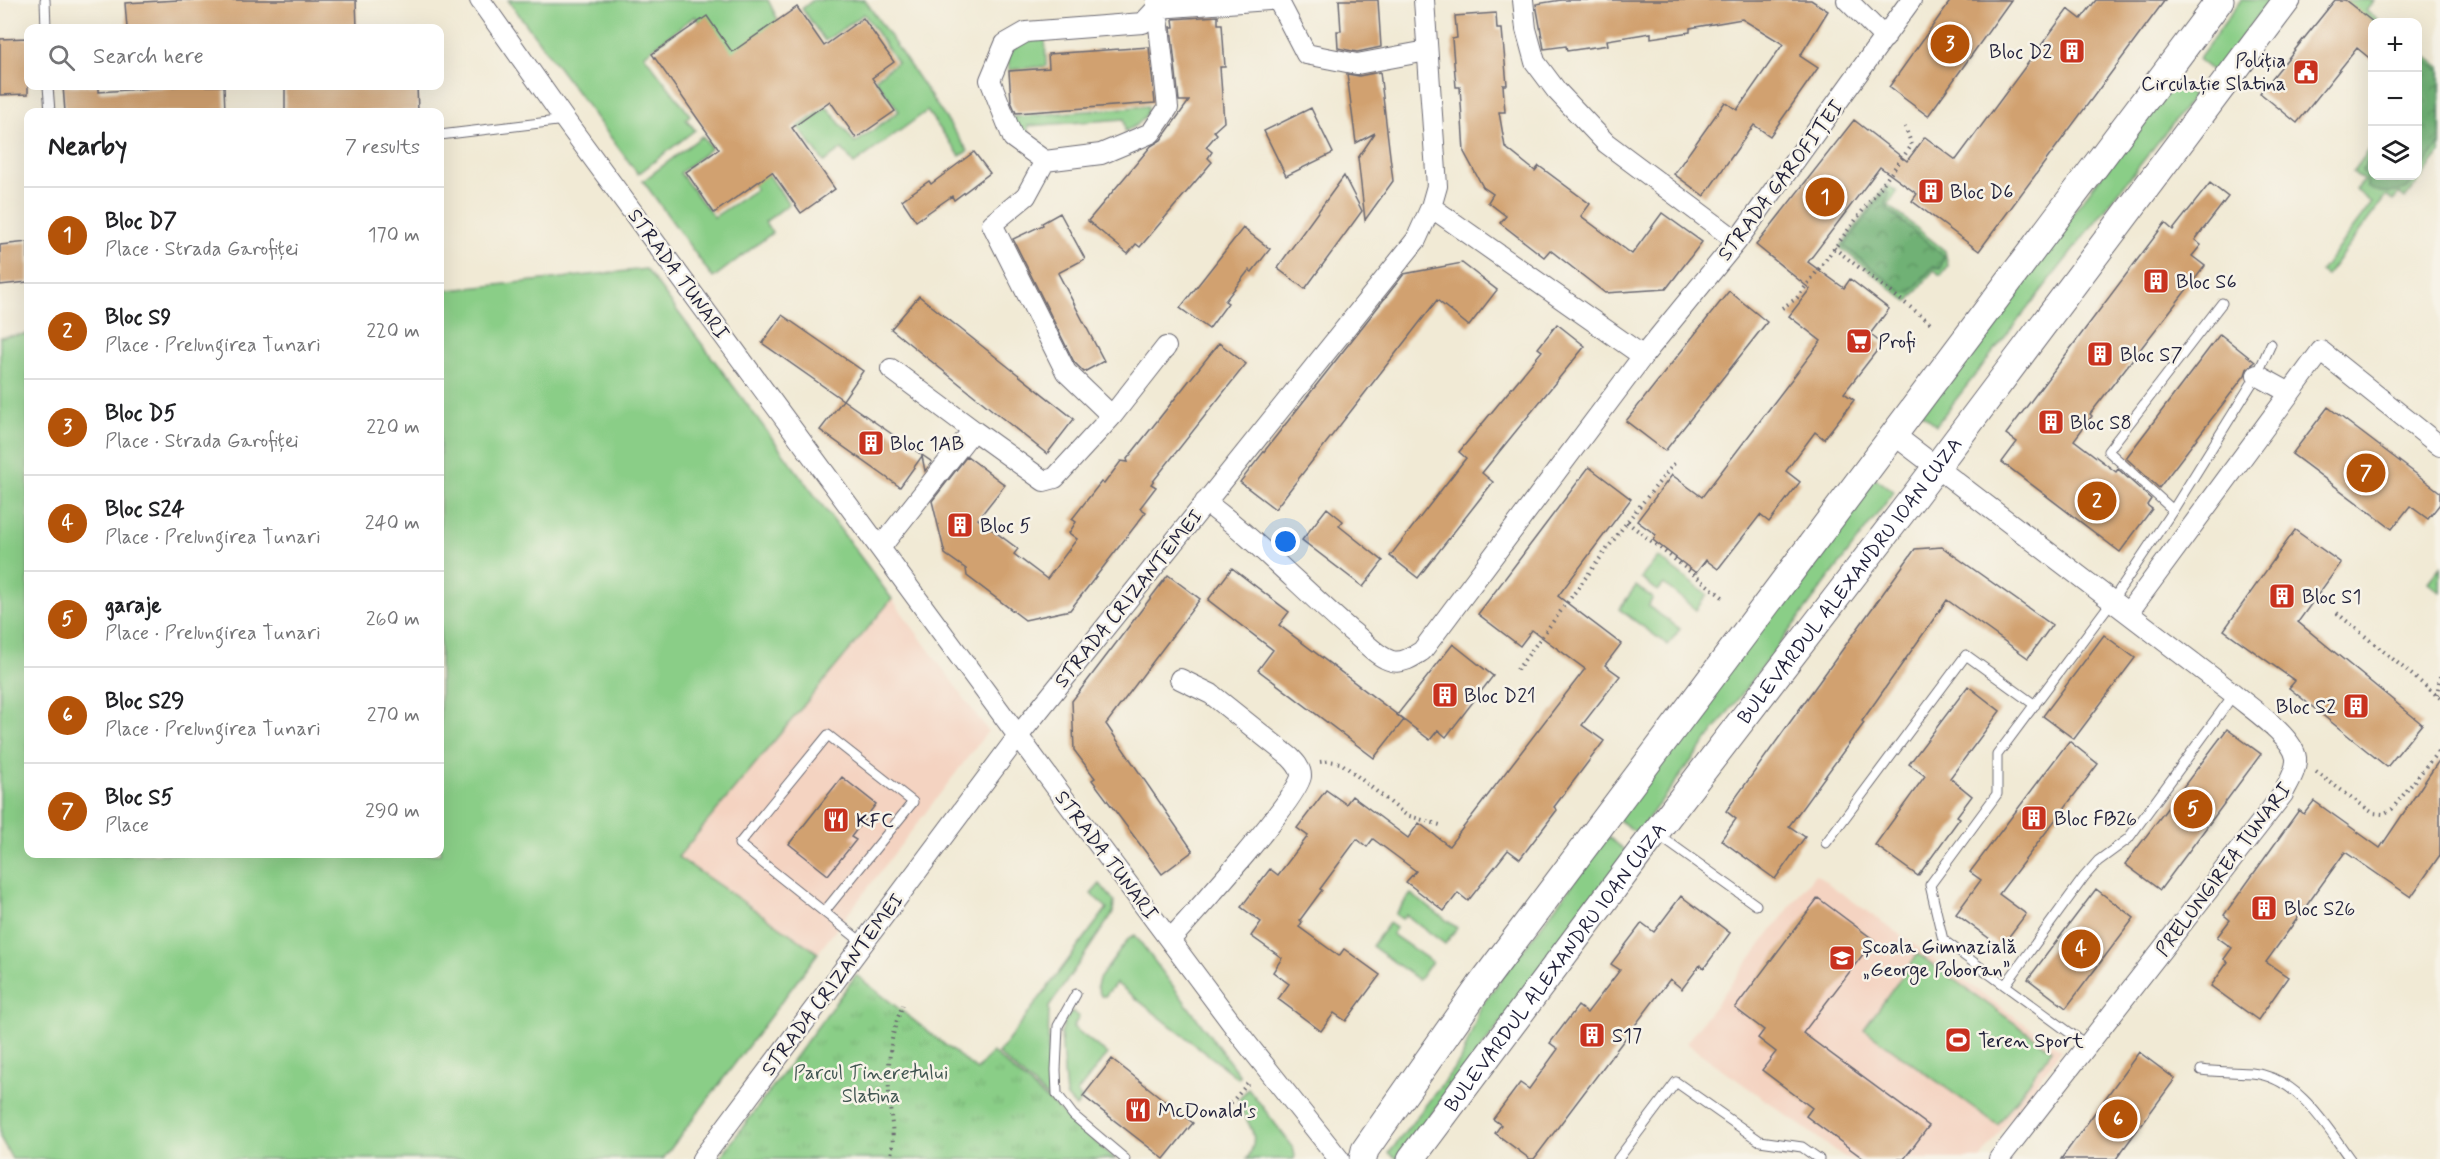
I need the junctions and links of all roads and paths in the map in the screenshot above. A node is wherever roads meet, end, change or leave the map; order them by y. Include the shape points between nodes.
1 (45, 0) edge
2 (480, 0) edge
3 (1269, 0) edge
4 (1278, 0) edge
5 (1424, 0) edge
6 (1523, 0) edge
7 (1847, 0) edge
8 (1911, 0) edge
9 (2220, 0) edge
10 (2287, 0) edge
11 (1157, 4) edge
12 (46, 24) edge
13 (1885, 38) junction
14 (1428, 51) junction
15 (48, 90) edge
16 (50, 108) edge
17 (565, 120) junction
18 (1905, 127) dead end
19 (444, 135) edge
20 (1045, 161) junction
21 (1431, 207) junction
22 (1737, 241) junction
23 (1834, 248) junction
24 (2222, 303) dead end
25 (1782, 308) dead end
26 (1932, 324) dead end
27 (2271, 344) dead end
28 (1166, 347) dead end
29 (1643, 356) junction
30 (891, 369) dead end
31 (2257, 375) junction
32 (2289, 393) junction
33 (1112, 416) junction
34 (973, 430) junction
35 (1893, 434) junction
36 (2440, 446) edge
37 (1677, 460) dead end
38 (1936, 467) junction
39 (1205, 502) junction
40 (2173, 510) junction
41 (1627, 522) junction
42 (879, 548) junction
43 (1725, 599) dead end
44 (2120, 607) junction
45 (2337, 613) dead end
46 (1516, 670) dead end
47 (2440, 676) edge
48 (1180, 680) dead end
49 (2234, 694) junction
50 (2438, 696) edge
51 (2035, 705) junction
52 (1018, 735) junction
53 (2440, 749) edge
54 (2296, 758) junction
55 (1299, 766) junction
56 (1440, 825) dead end
57 (1655, 832) junction
58 (1826, 843) dead end
59 (1756, 905) dead end
60 (824, 912) junction
61 (1170, 940) junction
62 (863, 943) junction
63 (2006, 984) junction
64 (1076, 994) dead end
65 (903, 1005) dead end
66 (2088, 1046) junction
67 (1263, 1065) junction
68 (2201, 1070) dead end
69 (1223, 1112) dead end
70 (702, 1159) edge
71 (891, 1159) edge
72 (1125, 1159) edge
73 (1339, 1159) edge
74 (1363, 1159) edge
75 (1411, 1159) edge
76 (1618, 1159) edge
77 (1819, 1159) edge
78 (1999, 1159) edge
79 (2350, 1159) edge

1 - 12 lane
2 - 17 street, STRADA TUNARI
3 - 11 street
4 - 14 street via 1306,54 1357,64
5 - 14 street, STRADA CRIZANTEMEI
6 - 22 street via 1535,62 1556,90 1606,143
7 - 13 street
8 - 13 street, STRADA GAROFIȚEI
9 - 35 main road
10 - 38 main road, BULEVARDUL ALEXANDRU IOAN CUZA
11 - 20 street via 1168,108 1151,133 1101,154
11 - 20 street via 1143,23 1026,32 1005,44 990,80 1013,138
13 - 22 street, STRADA GAROFIȚEI
14 - 21 street, STRADA CRIZANTEMEI via 1437,186
15 - 16 lane
17 - 19 lane
17 - 42 street, STRADA TUNARI
18 - 23 path via 1912,145
20 - 33 street via 1026,196 992,224 1066,372
21 - 29 street
21 - 39 street, STRADA CRIZANTEMEI via 1416,240
22 - 29 street, STRADA GAROFIȚEI
23 - 25 path via 1797,298
23 - 26 path
24 - 40 lane via 2108,451
27 - 31 lane
28 - 33 street
29 - 39 street, STRADA GAROFIȚEI via 1422,651 1408,660 1393,662 1376,652 1228,518
30 - 34 street
31 - 32 street
31 - 40 lane
32 - 36 street via 2321,351
32 - 44 street
33 - 34 street via 1055,478 1044,481
34 - 42 street
35 - 38 street
35 - 74 main road via 1480,986 1365,1150
37 - 41 path
38 - 44 street
38 - 57 main road, BULEVARDUL ALEXANDRU IOAN CUZA
39 - 52 street, STRADA CRIZANTEMEI
40 - 44 lane
41 - 43 path
41 - 46 path
42 - 52 street, STRADA TUNARI
44 - 49 street
44 - 51 lane
45 - 50 path
47 - 50 path
48 - 55 street via 1211,694
49 - 54 street via 2279,732
49 - 63 lane via 2128,839 2084,876
51 - 58 lane via 1966,655
51 - 63 lane via 1997,755 1996,794 1930,885 1942,940
52 - 61 street, STRADA TUNARI
52 - 62 street, STRADA CRIZANTEMEI
53 - 54 path via 2392,809 2383,814 2373,813
54 - 66 street, PRELUNGIREA TUNARI via 2294,773 2283,794
55 - 56 path via 1341,763 1406,815
55 - 61 street via 1297,788
57 - 59 lane
57 - 75 main road, BULEVARDUL ALEXANDRU IOAN CUZA
60 - 60 lane via 913,802 828,735 740,844
60 - 62 lane
61 - 67 street, STRADA TUNARI
62 - 70 street, STRADA CRIZANTEMEI
63 - 66 lane
64 - 72 lane via 1058,1026 1057,1094 1066,1107
65 - 71 path via 894,1023 888,1074 894,1142
66 - 78 street, PRELUNGIREA TUNARI
67 - 69 path
67 - 73 street, STRADA TUNARI
68 - 79 lane via 2253,1073 2274,1079 2317,1113
76 - 77 lane via 1676,1082 1760,1141 1802,1147

